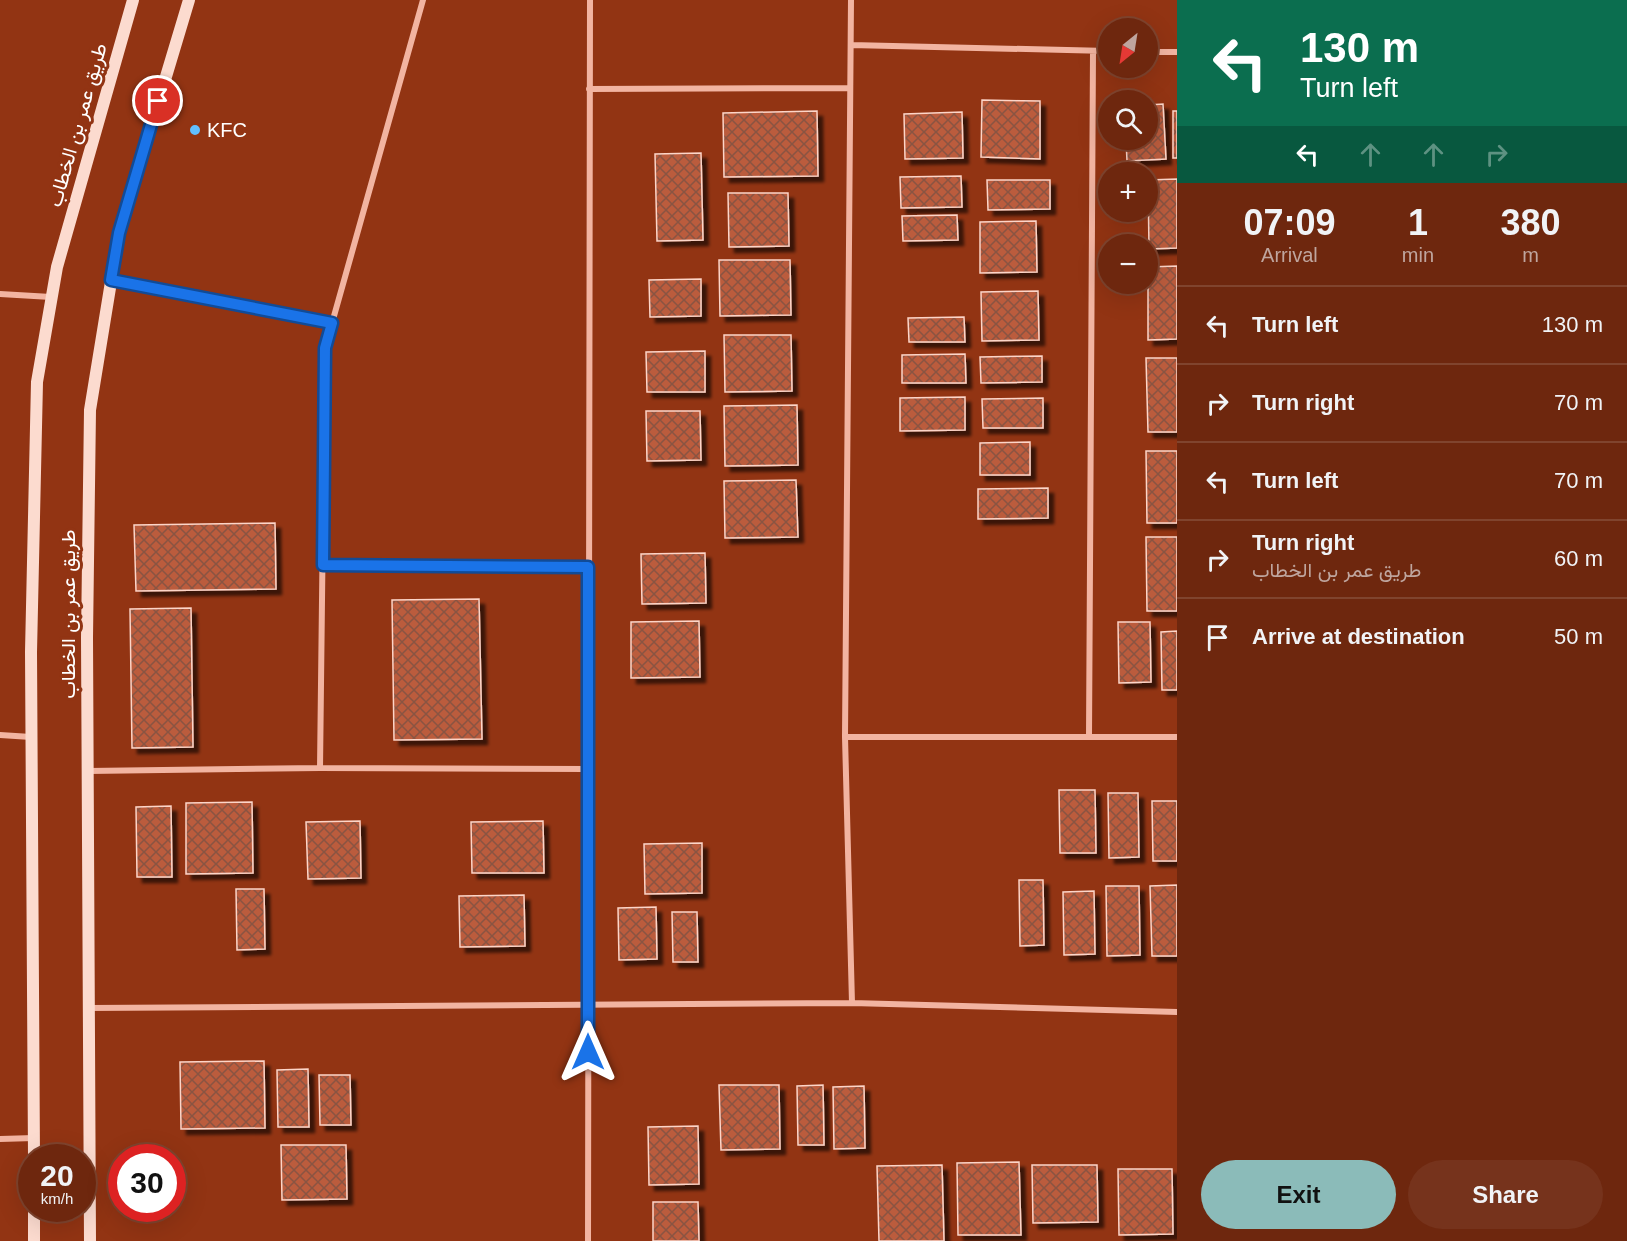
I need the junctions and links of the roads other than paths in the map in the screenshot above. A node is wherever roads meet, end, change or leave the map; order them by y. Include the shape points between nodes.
1 (133, 0) edge
2 (189, 0) edge
3 (423, 0) edge
4 (590, 0) edge
5 (851, 0) edge
6 (851, 45) junction
7 (1093, 51) junction
8 (1098, 51) edge
9 (1158, 52) edge
10 (1177, 52) edge
11 (850, 88) junction
12 (589, 89) junction
13 (111, 280) junction
14 (0, 294) edge
15 (52, 297) junction
16 (332, 323) junction
17 (323, 565) junction
18 (588, 567) junction
19 (0, 735) edge
20 (32, 737) junction
21 (845, 737) junction
22 (1089, 737) junction
23 (1177, 737) edge
24 (320, 768) junction
25 (588, 769) junction
26 (88, 771) junction
27 (852, 1003) junction
28 (588, 1005) junction
29 (89, 1008) junction
30 (1177, 1011) edge
31 (34, 1138) junction
32 (0, 1139) edge
33 (34, 1144) edge
34 (34, 1222) edge
35 (34, 1241) edge
36 (90, 1241) edge
37 (588, 1241) edge

1 - 15 main road, طريق عمر بن الخطاب via 57,267
2 - 13 main road, طريق عمر بن الخطاب via 119,233
3 - 16 street
4 - 12 street
5 - 6 street
6 - 7 street
6 - 11 street
7 - 8 street
7 - 22 street
9 - 10 street
11 - 12 street
11 - 21 street
12 - 18 street
13 - 16 street
13 - 26 main road, طريق عمر بن الخطاب via 90,410
14 - 15 street
15 - 20 main road, طريق عمر بن الخطاب via 37,382
16 - 17 street via 325,348
17 - 18 street
17 - 24 street
18 - 25 street
19 - 20 street
20 - 31 main road, طريق عمر بن الخطاب
21 - 22 street
21 - 27 street
22 - 23 street
24 - 25 street
24 - 26 street
25 - 28 street
26 - 29 main road, طريق عمر بن الخطاب
27 - 28 street
27 - 30 street
28 - 29 street
28 - 37 street
29 - 36 main road, طريق عمر بن الخطاب
31 - 32 street
31 - 33 main road, طريق عمر بن الخطاب
34 - 35 main road

